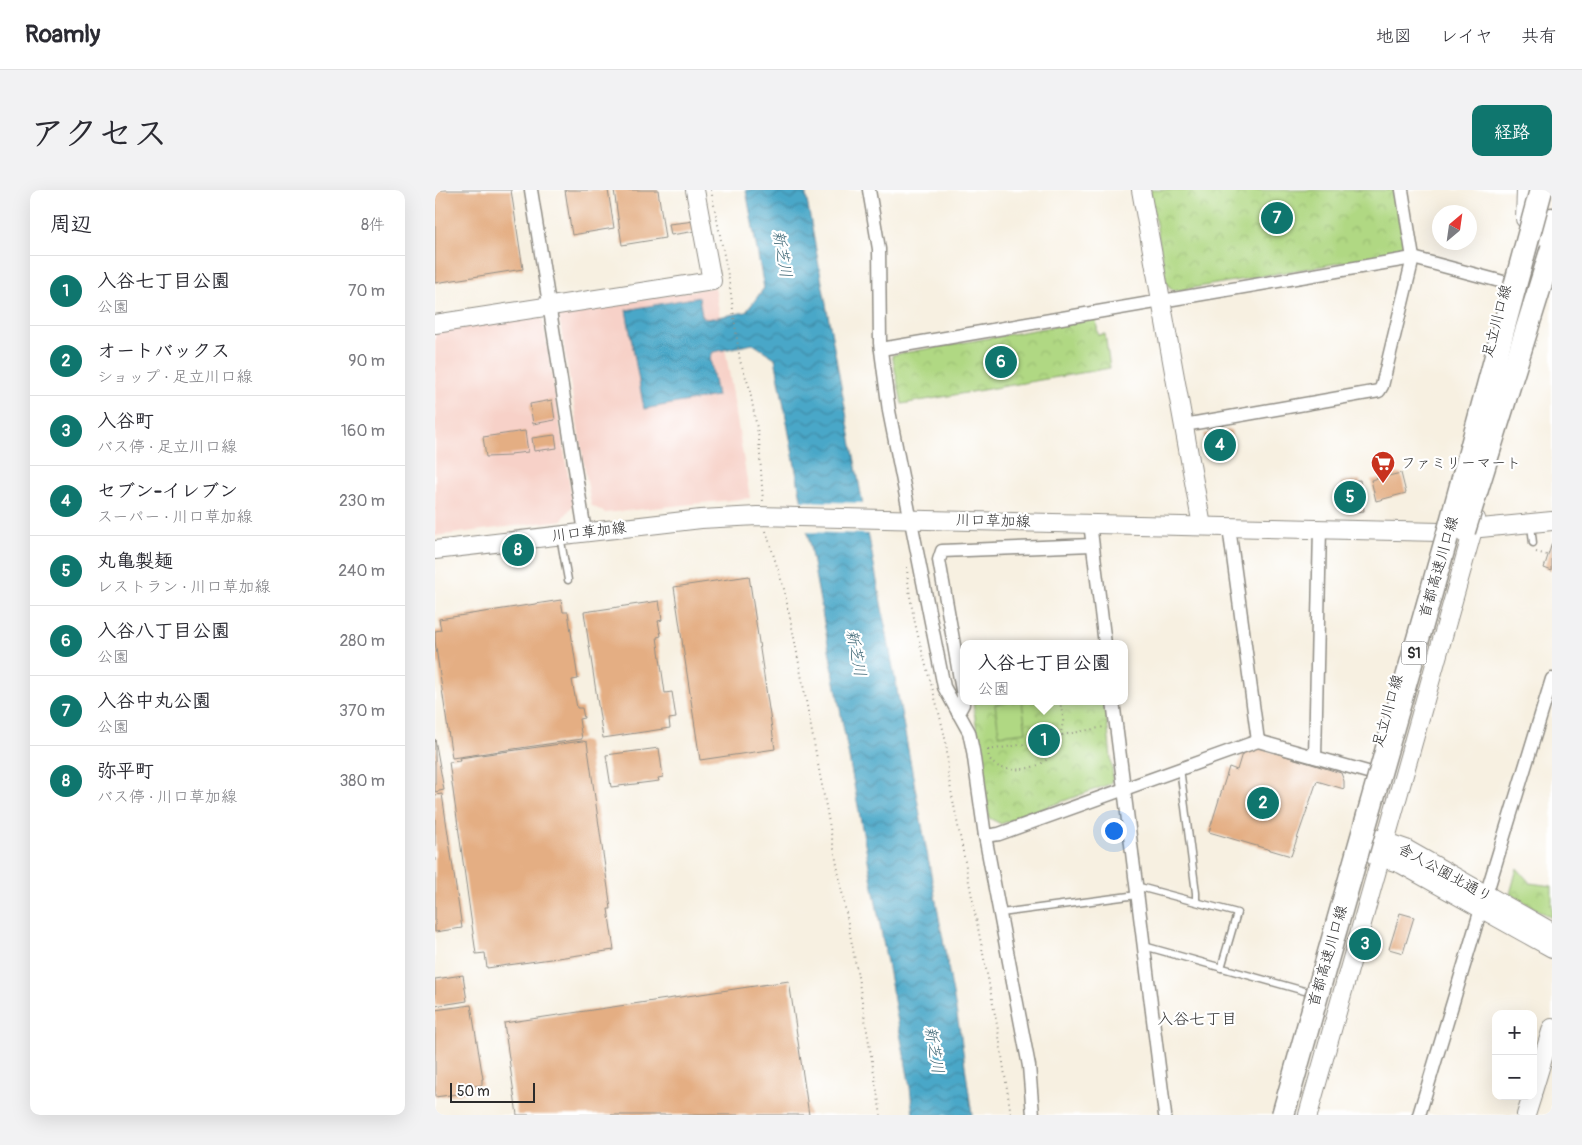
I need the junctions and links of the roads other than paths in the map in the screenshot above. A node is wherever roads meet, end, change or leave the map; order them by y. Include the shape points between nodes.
1 (531, 190) edge
2 (695, 190) edge
3 (869, 190) edge
4 (1141, 190) edge
5 (1402, 190) edge
6 (1526, 190) edge
7 (1533, 190) edge
8 (1541, 190) edge
9 (1549, 190) edge
10 (1525, 219) junction
11 (1552, 219) edge
12 (1552, 248) edge
13 (1413, 258) junction
14 (1530, 274) edge
15 (1161, 301) junction
16 (548, 307) junction
17 (435, 324) edge
18 (881, 349) junction
19 (1483, 373) joint
20 (1518, 380) joint
21 (1184, 425) junction
22 (903, 520) junction
23 (1552, 521) edge
24 (1090, 523) junction
25 (1531, 523) junction
26 (1202, 526) junction
27 (1229, 527) junction
28 (1320, 528) junction
29 (1473, 528) junction
30 (585, 532) junction
31 (1440, 532) junction
32 (560, 535) junction
33 (1533, 543) dead end
34 (1093, 545) junction
35 (435, 550) edge
36 (568, 580) dead end
37 (1105, 640) edge
38 (960, 670) edge
39 (1552, 679) edge
40 (962, 705) edge
41 (1114, 705) edge
42 (1548, 705) edge
43 (958, 713) junction
44 (1258, 741) junction
45 (1315, 757) junction
46 (1180, 767) junction
47 (1371, 773) junction
48 (1124, 788) junction
49 (985, 836) junction
50 (1351, 840) junction
51 (1383, 849) junction
52 (1137, 891) junction
53 (1195, 901) junction
54 (1483, 902) junction
55 (1001, 913) junction
56 (1552, 932) edge
57 (1144, 946) junction
58 (1552, 948) edge
59 (1221, 968) junction
60 (1308, 992) junction
61 (1552, 1028) edge
62 (1537, 1078) edge
63 (1531, 1100) edge
64 (1033, 1115) edge
65 (1165, 1115) edge
66 (1272, 1115) edge
67 (1283, 1115) edge
68 (1297, 1115) edge
69 (1308, 1115) edge
70 (1419, 1115) edge
71 (1526, 1115) edge

1 - 16 street
2 - 16 main road via 712,281
3 - 18 street via 879,249
4 - 15 main road
5 - 13 street
6 - 10 main road
7 - 10 main road, 足立川口線
8 - 67 highway, 首都高速川口線 / S1, bridge via 1448,536
9 - 14 highway
10 - 14 main road, 足立川口線
11 - 14 highway
12 - 68 highway, 首都高速川口線 / S1, bridge via 1467,523
13 - 14 street
13 - 15 street
13 - 21 street via 1379,391
14 - 19 highway
14 - 20 highway
15 - 18 street
15 - 21 main road
16 - 17 main road
16 - 30 street
18 - 22 street
19 - 31 main road, 足立川口線
20 - 29 main road
21 - 26 main road
22 - 24 main road, 川口草加線
22 - 30 main road, 川口草加線 via 701,519
22 - 43 street via 945,687
23 - 25 main road, 川口草加線
24 - 26 main road, 川口草加線
24 - 34 street
25 - 29 main road, 川口草加線
25 - 33 lane
26 - 27 main road, 川口草加線
27 - 28 main road, 川口草加線
27 - 44 street
28 - 31 main road, 川口草加線
28 - 45 street
29 - 31 main road, 川口草加線
29 - 51 main road
30 - 32 main road, 川口草加線
31 - 47 main road, 足立川口線
32 - 35 main road, 川口草加線
32 - 36 lane
34 - 37 street
34 - 38 street via 943,551 939,560
39 - 42 street
40 - 43 street
41 - 48 street
42 - 54 street
43 - 49 street via 969,732
44 - 45 street
44 - 46 street
45 - 47 street
46 - 48 street
46 - 53 lane
47 - 50 main road, 足立川口線
48 - 49 street via 999,834
48 - 52 street
49 - 55 street
50 - 51 main road, 舎人公園北通り via 1363,852
50 - 60 main road, 足立川口線
51 - 54 main road, 舎人公園北通り via 1401,864
51 - 69 main road
52 - 53 lane
52 - 55 lane
52 - 57 street
53 - 59 lane via 1237,912
54 - 56 main road, 舎人公園北通り
54 - 58 main road, 舎人公園北通り
54 - 70 street
55 - 64 street via 1029,1066
57 - 59 lane
57 - 65 street
59 - 60 lane
60 - 66 main road, 足立川口線
61 - 62 main road
63 - 71 main road

